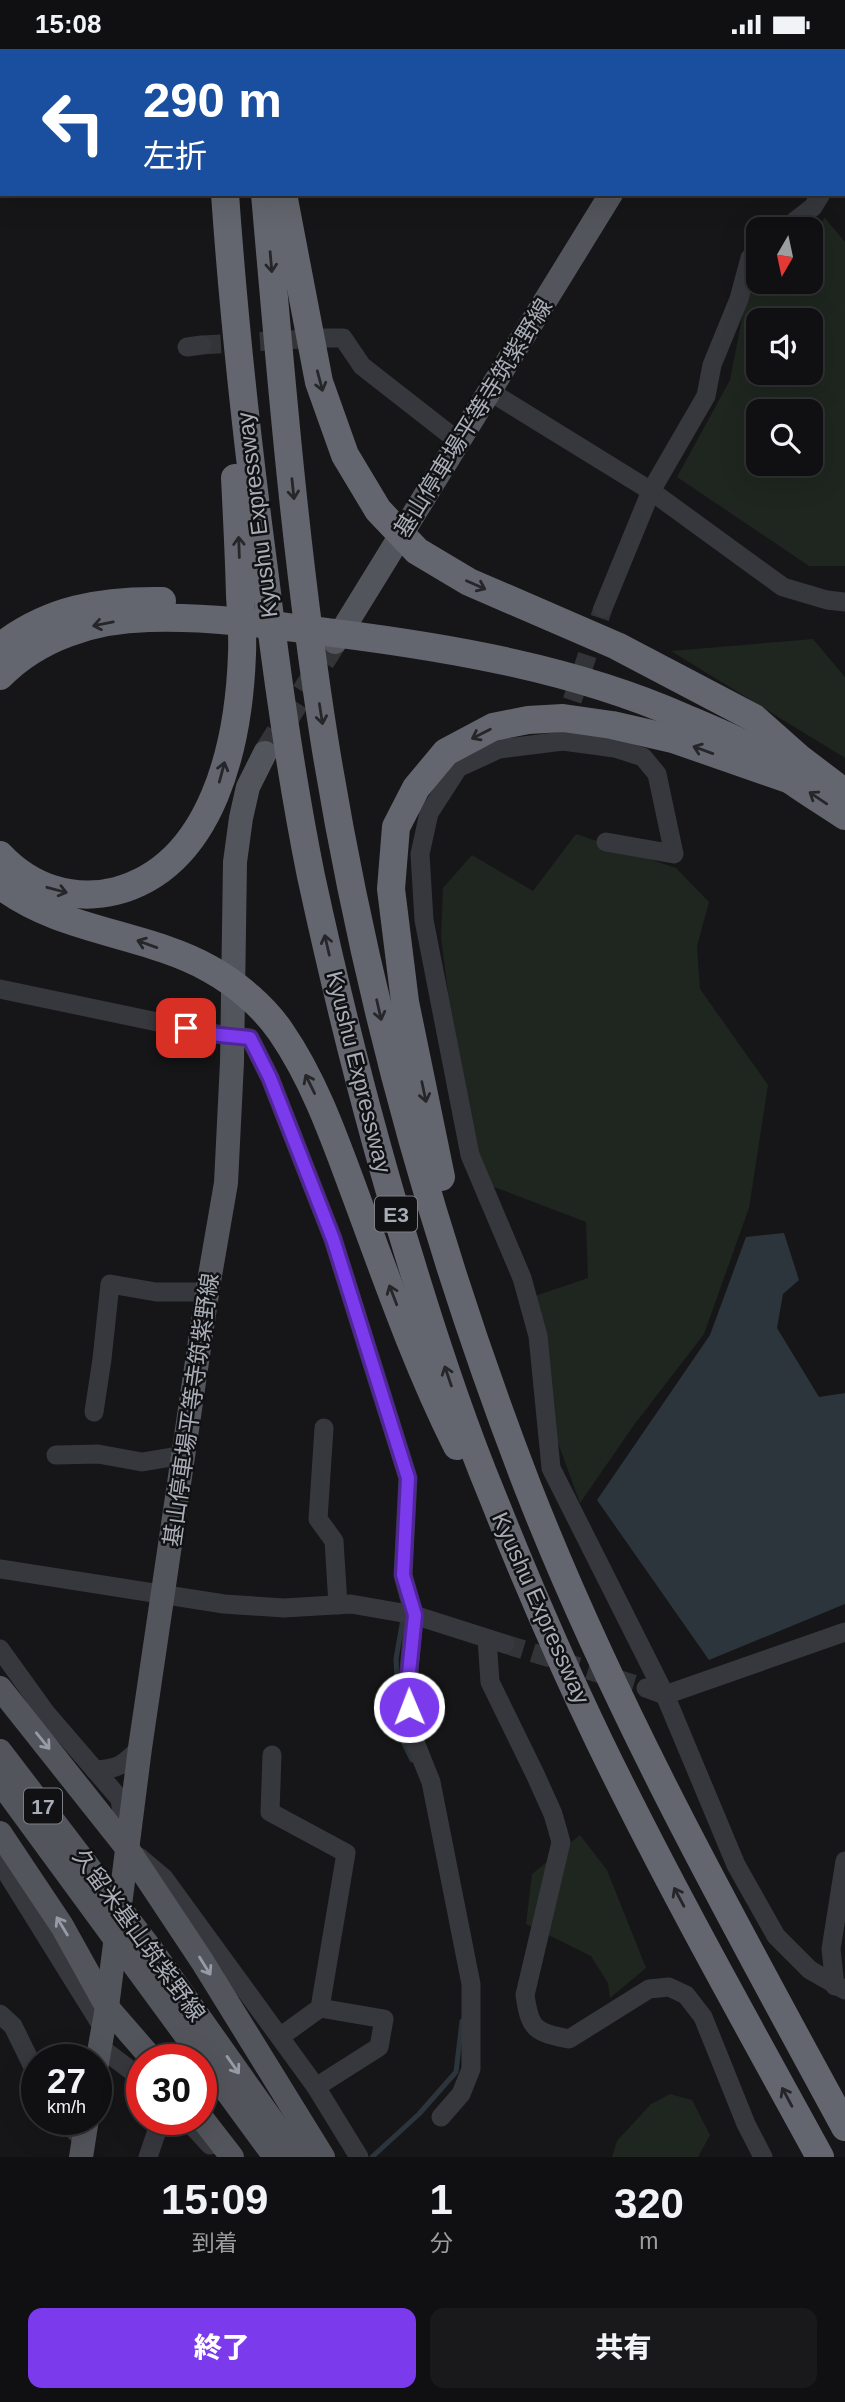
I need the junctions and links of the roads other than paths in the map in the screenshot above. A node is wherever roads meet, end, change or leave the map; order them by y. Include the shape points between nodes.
1 (225, 196) edge
2 (265, 196) edge
3 (283, 196) edge
4 (610, 196) edge
5 (820, 196) edge
6 (800, 217) edge
7 (746, 273) edge
8 (231, 282) junction
9 (321, 338) tunnel mouth
10 (489, 391) junction
11 (458, 441) junction
12 (651, 491) junction
13 (845, 602) edge
14 (603, 608) tunnel mouth
15 (220, 611) junction
16 (335, 642) tunnel mouth
17 (0, 647) edge
18 (0, 676) edge
19 (265, 753) tunnel mouth
20 (794, 768) junction
21 (845, 793) edge
22 (845, 816) edge
23 (607, 842) dead end
24 (0, 855) edge
25 (0, 884) edge
26 (0, 989) edge
27 (232, 1035) junction
28 (207, 1292) junction
29 (472, 1330) junction
30 (93, 1412) dead end
31 (324, 1428) dead end
32 (56, 1455) dead end
33 (184, 1455) junction
34 (0, 1569) edge
35 (164, 1594) junction
36 (338, 1605) junction
37 (415, 1615) junction
38 (546, 1624) junction
39 (845, 1632) edge
40 (0, 1649) edge
41 (0, 1688) edge
42 (646, 1688) tunnel mouth
43 (665, 1695) junction
44 (140, 1748) junction
45 (0, 1751) edge
46 (272, 1755) dead end
47 (95, 1770) junction
48 (0, 1782) edge
49 (0, 1833) edge
50 (127, 1847) junction
51 (845, 1861) edge
52 (0, 1862) edge
53 (840, 1988) edge
54 (320, 2008) junction
55 (0, 2014) edge
56 (280, 2036) junction
57 (102, 2038) edge
58 (22, 2044) edge
59 (126, 2048) edge
60 (126, 2063) edge
61 (316, 2087) junction
62 (441, 2117) dead end
63 (845, 2127) edge
64 (156, 2135) edge
65 (200, 2135) edge
66 (215, 2135) edge
67 (149, 2157) edge
68 (219, 2157) edge
69 (232, 2157) edge
70 (275, 2157) edge
71 (298, 2157) edge
72 (323, 2157) edge
73 (359, 2157) edge
74 (763, 2157) edge
75 (820, 2157) edge

1 - 8 highway, Kyushu Expressway / E3
2 -> 29 highway, Kyushu Expressway / E3 via 312,657 342,839 394,1074
3 -> 20 highway via 319,382 345,455 378,510 417,551 469,582 617,646 754,718
4 - 10 main road, 基山停車場平等寺筑紫野線
5 - 6 street
7 - 12 street via 712,365 706,396
24 -> 8 highway via 33,882 59,892 85,895 131,887 170,864 202,823 218,787 239,697 243,652
38 -> 8 highway, Kyushu Expressway / E3 via 491,1493 432,1330 394,1209 336,985 275,662
9 - 11 street via 344,338 362,366
10 - 11 main road, 基山停車場平等寺筑紫野線
10 - 12 street
11 - 16 main road, 基山停車場平等寺筑紫野線
12 - 13 street via 783,587
12 - 14 street
15 - 17 highway via 133,600 97,603 39,621
15 -> 18 highway via 105,623 68,632 38,645
15 - 20 highway via 372,628 503,660 681,716
19 - 27 main road, 基山停車場平等寺筑紫野線 via 248,787 235,862
20 - 21 highway
22 -> 20 highway
20 -> 29 highway via 612,725 528,720 493,727 446,752 416,788 396,827 391,889 405,1002
23 - 43 street via 674,853 657,774 643,757 563,734 499,750 458,768 429,813 420,854 424,920 470,1155 522,1278 538,1336 551,1468
38 -> 25 highway via 430,1392 325,1115 281,1031 252,999 210,969 30,904
26 - 27 street
27 - 28 main road, 基山停車場平等寺筑紫野線 via 226,1183
27 - 37 street via 250,1038 270,1078 333,1239 380,1383 408,1478 403,1575
28 - 30 street via 156,1292 110,1284
28 - 33 main road, 基山停車場平等寺筑紫野線
29 - 63 highway, Kyushu Expressway / E3 via 527,1484 634,1729
31 - 36 street via 318,1519 334,1541
32 - 33 street via 98,1454 142,1462
33 - 35 main road, 基山停車場平等寺筑紫野線
34 - 35 street
35 - 36 street via 284,1608
35 - 44 main road, 基山停車場平等寺筑紫野線
36 - 37 street
37 - 62 street via 408,1682 411,1731 431,1781 471,1984 471,2069 461,2094
37 - 74 street via 496,1641 490,1682 553,1814 561,1842 525,1995 529,2020 545,2034 569,2039 649,1989 670,1987 686,1995 703,2017
75 -> 38 highway, Kyushu Expressway / E3 via 666,1874
39 - 43 street
40 - 47 street
41 -> 50 main road
42 - 43 street
43 - 53 street via 736,1865 776,1936 810,1970
44 - 47 street via 115,1769
44 - 50 main road, 基山停車場平等寺筑紫野線
45 -> 71 main road, 久留米基山筑紫野線 / 17 via 151,1949
46 - 54 street via 270,1812 346,1853
47 - 50 street via 120,1799
48 - 70 main road, 久留米基山筑紫野線 / 17
57 -> 49 main road via 62,1926
50 - 56 street via 164,1878
50 - 57 main road, 基山停車場平等寺筑紫野線
50 -> 72 main road
51 - 53 street via 831,1949
52 - 57 street
54 - 56 street
54 - 61 street via 384,2019 379,2047
55 - 58 street
56 - 61 street
57 - 59 main road
57 - 60 street
61 - 73 street
64 - 67 street
65 - 68 street
66 - 69 main road

